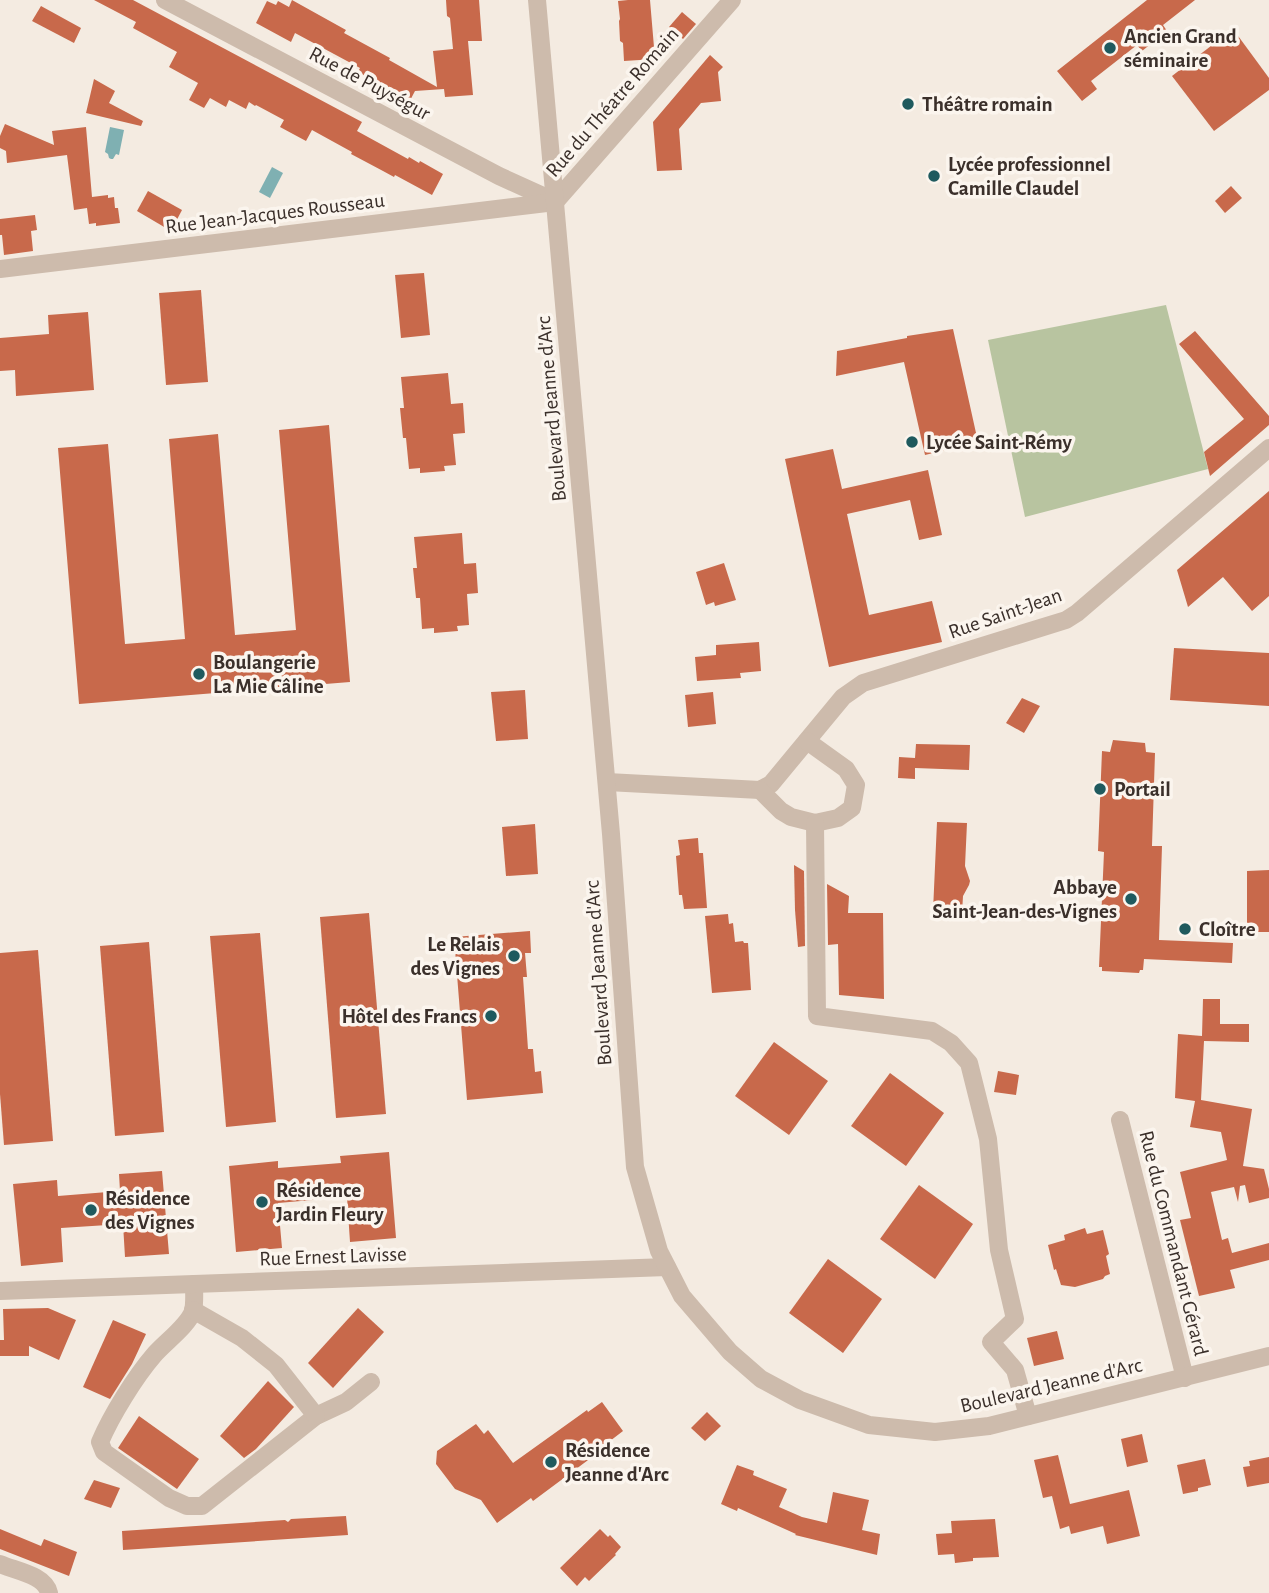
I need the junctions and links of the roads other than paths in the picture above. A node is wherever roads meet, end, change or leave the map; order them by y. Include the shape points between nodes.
1 (165, 0) edge
2 (537, 0) edge
3 (732, 0) edge
4 (499, 176) junction
5 (555, 202) junction
6 (495, 210) junction
7 (0, 269) edge
8 (1269, 448) edge
9 (807, 741) junction
10 (607, 782) junction
11 (760, 790) junction
12 (815, 823) junction
13 (1120, 1120) dead end
14 (667, 1267) junction
15 (194, 1284) junction
16 (0, 1291) edge
17 (193, 1310) junction
18 (1269, 1356) edge
19 (1185, 1378) junction
20 (372, 1382) dead end
21 (316, 1416) junction
22 (1028, 1416) junction
23 (0, 1564) edge
24 (49, 1593) edge

1 - 4 street, Rue de Puységur
2 - 5 street, Boulevard Jeanne d'Arc
3 - 5 street, Rue du Théatre Romain
4 - 5 street, Rue de Puységur
4 - 6 street via 501,191
5 - 6 street, Rue Jean-Jacques Rousseau
5 - 10 street, Boulevard Jeanne d'Arc
6 - 7 street, Rue Jean-Jacques Rousseau
8 - 9 street, Rue Saint-Jean via 1066,620 863,683 843,697
9 - 11 street, Rue Saint-Jean via 771,784
9 - 12 street via 846,769 856,785 852,808 838,818
10 - 11 street
10 - 14 street, Boulevard Jeanne d'Arc via 635,1167
11 - 12 street via 781,811
12 - 22 street via 817,1016 932,1031 969,1063 988,1139 999,1250 1015,1319 990,1342 1015,1370
13 - 19 street, Rue du Commandant Gérard
14 - 15 street, Rue Ernest Lavisse
14 - 22 street, Boulevard Jeanne d'Arc via 682,1296 730,1352 761,1379 800,1400 869,1424 935,1432
15 - 16 street, Rue Ernest Lavisse
15 - 17 street
17 - 21 street via 242,1338 276,1365
17 - 21 street via 138,1375 104,1432 100,1442 104,1452 169,1499 202,1506
18 - 19 street, Boulevard Jeanne d'Arc
19 - 22 street, Boulevard Jeanne d'Arc
20 - 21 street via 346,1402
23 - 24 street via 42,1581

